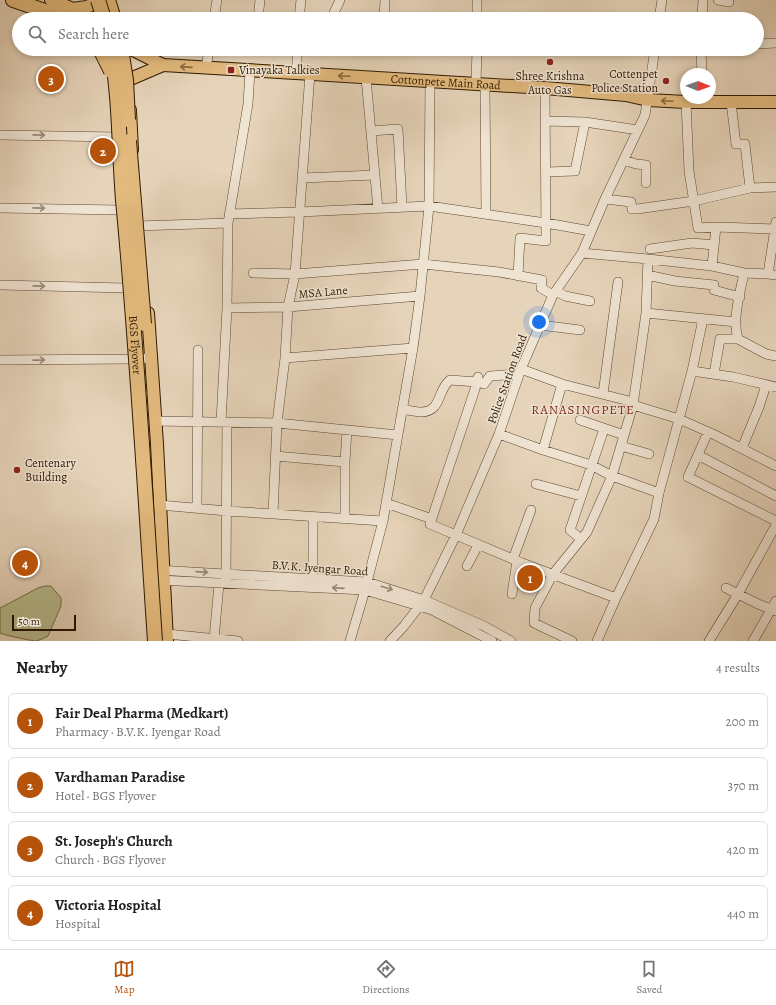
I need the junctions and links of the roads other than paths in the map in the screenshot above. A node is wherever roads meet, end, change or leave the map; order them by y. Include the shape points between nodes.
1 (13, 0) edge
2 (51, 0) edge
3 (113, 0) edge
4 (217, 0) edge
5 (260, 0) edge
6 (301, 0) edge
7 (340, 0) edge
8 (385, 0) edge
9 (477, 0) edge
10 (662, 0) edge
11 (703, 0) edge
12 (718, 0) edge
13 (100, 1) edge
14 (729, 2) dead end
15 (63, 12) edge
16 (68, 12) edge
17 (76, 12) edge
18 (100, 12) edge
19 (102, 12) edge
20 (109, 12) edge
21 (117, 12) edge
22 (215, 12) edge
23 (259, 12) edge
24 (300, 12) edge
25 (334, 12) edge
26 (384, 12) edge
27 (477, 12) edge
28 (660, 12) edge
29 (702, 12) edge
30 (776, 43) edge
31 (764, 44) edge
32 (105, 56) edge
33 (108, 56) edge
34 (113, 56) edge
35 (122, 56) edge
36 (126, 56) edge
37 (145, 56) edge
38 (208, 56) edge
39 (297, 56) edge
40 (478, 56) edge
41 (654, 56) edge
42 (701, 56) edge
43 (163, 65) junction
44 (206, 68) junction
45 (702, 68) edge
46 (250, 71) junction
47 (297, 74) junction
48 (310, 74) junction
49 (366, 78) junction
50 (122, 80) junction
51 (430, 80) junction
52 (481, 84) junction
53 (545, 88) junction
54 (648, 100) junction
55 (716, 101) edge
56 (680, 102) edge
57 (731, 102) junction
58 (776, 102) edge
59 (686, 104) edge
60 (545, 121) junction
61 (585, 122) junction
62 (638, 130) junction
63 (370, 131) junction
64 (0, 135) edge
65 (116, 137) junction
66 (624, 160) junction
67 (546, 172) junction
68 (375, 174) junction
69 (303, 178) junction
70 (646, 183) dead end
71 (776, 187) edge
72 (750, 188) junction
73 (605, 199) junction
74 (694, 201) junction
75 (429, 206) junction
76 (402, 207) junction
77 (0, 208) edge
78 (378, 209) junction
79 (120, 210) junction
80 (300, 212) junction
81 (486, 214) junction
82 (229, 219) junction
83 (546, 223) junction
84 (138, 226) junction
85 (775, 226) edge
86 (716, 227) junction
87 (591, 232) junction
88 (714, 245) junction
89 (650, 249) dead end
90 (582, 253) junction
91 (648, 259) junction
92 (423, 264) junction
93 (712, 266) junction
94 (253, 273) dead end
95 (744, 273) junction
96 (295, 274) junction
97 (772, 274) edge
98 (647, 275) junction
99 (518, 276) junction
100 (618, 282) dead end
101 (0, 285) edge
102 (126, 288) junction
103 (555, 293) junction
104 (420, 296) junction
105 (740, 297) junction
106 (590, 301) dead end
107 (288, 307) junction
108 (227, 308) junction
109 (646, 313) junction
110 (703, 319) junction
111 (736, 322) junction
112 (540, 325) junction
113 (580, 330) dead end
114 (738, 339) junction
115 (413, 348) junction
116 (198, 350) dead end
117 (776, 356) edge
118 (151, 358) junction
119 (285, 358) junction
120 (132, 359) junction
121 (0, 360) edge
122 (692, 371) junction
123 (520, 372) junction
124 (714, 374) junction
125 (477, 380) junction
126 (562, 384) junction
127 (766, 385) junction
128 (776, 387) edge
129 (602, 394) junction
130 (633, 404) junction
131 (402, 409) junction
132 (679, 419) junction
133 (580, 420) dead end
134 (155, 421) junction
135 (197, 422) junction
136 (224, 422) junction
137 (277, 423) junction
138 (604, 429) junction
139 (347, 430) junction
140 (708, 432) junction
141 (499, 434) junction
142 (398, 435) junction
143 (624, 435) junction
144 (621, 446) junction
145 (742, 448) junction
146 (543, 450) junction
147 (649, 454) dead end
148 (698, 455) junction
149 (275, 456) junction
150 (345, 462) junction
151 (591, 465) junction
152 (776, 466) edge
153 (612, 476) junction
154 (536, 484) dead end
155 (659, 493) junction
156 (581, 496) junction
157 (776, 496) edge
158 (386, 503) junction
159 (160, 505) junction
160 (197, 508) junction
161 (531, 510) dead end
162 (227, 511) junction
163 (273, 514) junction
164 (313, 517) junction
165 (345, 518) junction
166 (432, 519) junction
167 (383, 521) junction
168 (776, 521) edge
169 (776, 525) edge
170 (456, 535) junction
171 (581, 539) junction
172 (478, 544) junction
173 (515, 560) junction
174 (467, 566) dead end
175 (226, 574) junction
176 (553, 574) junction
177 (163, 575) junction
178 (144, 576) junction
179 (313, 579) junction
180 (223, 584) junction
181 (366, 586) junction
182 (726, 588) dead end
183 (512, 594) dead end
184 (738, 594) junction
185 (616, 598) junction
186 (422, 603) junction
187 (774, 607) edge
188 (163, 639) edge
189 (214, 639) junction
190 (149, 641) edge
191 (238, 641) edge
192 (350, 641) edge
193 (390, 641) edge
194 (492, 641) edge
195 (511, 641) edge
196 (572, 641) edge
197 (597, 641) edge
198 (709, 641) edge
199 (753, 641) edge

1 - 15 highway
2 - 16 main road
3 - 21 main road
4 - 22 street
5 - 23 street
6 - 24 street
7 - 25 street
8 - 26 street
9 - 27 street
10 - 28 street
11 - 29 street
12 - 14 street
13 - 17 main road
13 - 18 main road
13 - 19 highway, bridge
13 - 20 highway
30 - 31 street
32 - 50 highway, bridge
33 - 65 main road
34 - 50 highway, BGS Flyover, bridge
35 - 188 highway, BGS Flyover, bridge via 142,290
36 - 50 main road
37 - 43 main road, Cottonpete Main Road
38 - 44 street
39 - 47 street
40 - 52 street
41 - 54 street, Police Station Road
42 - 45 street
44 -> 43 main road, Cottonpete Main Road
43 - 50 main road, Cottonpete Main Road
44 - 46 main road, Cottonpete Main Road
46 - 47 main road, Cottonpete Main Road
46 - 82 street via 248,104
47 - 48 main road, Cottonpete Main Road
49 -> 48 main road, Cottonpete Main Road
48 - 69 street
49 - 51 main road, Cottonpete Main Road
49 - 63 street
50 - 84 main road
50 - 188 highway, BGS Flyover, bridge via 122,183
51 - 52 main road, Cottonpete Main Road
51 - 75 street
52 - 53 main road, Cottonpete Main Road
52 - 81 street
53 - 54 main road, Cottonpete Main Road via 626,95
53 - 60 street
56 -> 54 main road, Cottonpete Main Road
54 - 62 street, Police Station Road
55 - 57 main road, Cottonpete Main Road
57 - 58 main road, Cottonpete Main Road
57 - 72 street via 736,144 745,144
59 - 74 street via 689,171
60 - 61 street
60 - 67 street
61 - 62 street
61 - 67 street via 575,171
62 - 66 street, Police Station Road
63 - 68 street
63 - 76 street via 398,129
64 -> 65 street
65 - 79 main road
66 - 70 street via 646,165
66 - 73 street, Police Station Road
67 - 83 street
68 - 69 street
68 - 78 street
69 - 80 street
71 - 72 street
72 - 74 street
73 - 74 street via 631,202 632,210
73 - 87 street, Police Station Road
74 - 86 street via 698,228
75 - 76 street
75 - 81 street
75 - 92 street
76 - 78 street
77 -> 79 street
78 - 80 street
79 - 102 main road
80 - 82 street
80 - 96 street
81 - 83 street
82 - 84 street
82 - 108 street
83 - 87 street
83 - 99 street via 546,241 520,238
84 - 118 main road
85 - 86 street
85 - 97 street
86 - 88 street
87 - 90 street, Police Station Road
88 - 89 street via 692,243
88 - 93 street
90 - 91 street
90 - 103 street, Police Station Road
91 - 93 street
91 - 98 street
92 - 96 street
92 - 99 street
92 - 104 street
93 - 95 street
94 - 96 street
95 - 97 street
95 - 105 street
96 - 107 street
98 - 105 street via 714,285 714,290
98 - 109 street
99 - 103 street via 542,280 541,288
100 - 129 street
101 -> 102 street
102 - 120 main road
103 - 106 street
103 - 112 street, Police Station Road
104 - 107 street, MSA Lane
104 - 115 street
105 - 111 street
107 - 108 street, MSA Lane
107 - 119 street
108 - 136 street
109 - 110 street
109 - 130 street
110 - 111 street
110 - 122 street
111 - 114 street
112 - 113 street
112 - 123 street, Police Station Road
114 - 117 street via 766,354
114 - 124 street via 720,339
115 - 119 street
115 - 131 street
116 - 135 street
118 - 120 street
118 - 134 main road
119 - 137 street
121 -> 120 street
120 - 178 main road
122 - 124 street
122 - 132 street
123 - 125 street via 493,375 488,377 484,384
123 - 126 street
123 - 141 street, Police Station Road
124 - 127 street
125 - 131 street via 450,380 433,409 423,412
125 - 166 street
126 - 129 street
126 - 146 street
127 - 128 street
127 - 145 street
129 - 130 street
130 - 132 street
130 - 143 street
131 - 142 street
132 - 140 street
132 - 155 street
133 - 138 street
134 - 135 street
134 - 159 main road
135 - 136 street
135 - 160 street
136 - 137 street
136 - 162 street
137 - 139 street
137 - 149 street
138 - 143 street
138 - 151 street
139 - 142 street
139 - 150 street
140 - 145 street
140 - 148 street
141 - 146 street
141 - 170 street, Police Station Road
142 - 158 street
143 - 144 street
144 - 147 street
144 - 153 street
145 - 152 street
146 - 151 street
148 - 157 street
148 - 168 street via 688,477
149 - 150 street
149 - 163 street
150 - 165 street
151 - 153 street
151 - 156 street
153 - 155 street
153 - 171 street via 587,532
154 - 156 street
155 - 185 street via 654,520
156 - 171 street via 570,530
158 - 166 street
158 - 167 street
159 - 160 street
159 - 177 main road
160 - 162 street
161 - 173 street
162 - 163 street
162 - 175 street
163 - 164 street
164 - 165 street
164 - 179 street
165 - 167 street
166 - 170 street via 430,524
167 - 181 street
169 - 184 street
170 - 172 street
170 - 186 street, Police Station Road
171 - 176 street
172 - 173 street
172 - 174 street
173 - 176 street
173 - 183 street
177 -> 175 street, B.V.K. Iyengar Road
175 - 179 street, B.V.K. Iyengar Road
175 - 180 street
176 - 185 street
176 - 196 street via 536,608 534,623
177 - 178 street
177 - 180 street, B.V.K. Iyengar Road
177 - 188 main road
178 - 190 main road
179 - 181 street, B.V.K. Iyengar Road
181 -> 180 street, B.V.K. Iyengar Road
180 - 189 street
181 - 186 street, B.V.K. Iyengar Road
181 - 192 street
182 - 184 street
184 - 187 street
184 - 198 street
185 - 197 street
186 - 193 street, Police Station Road
186 - 194 street, B.V.K. Iyengar Road
186 - 195 street, B.V.K. Iyengar Road via 484,626
187 - 199 street
188 - 189 street
189 - 191 street

